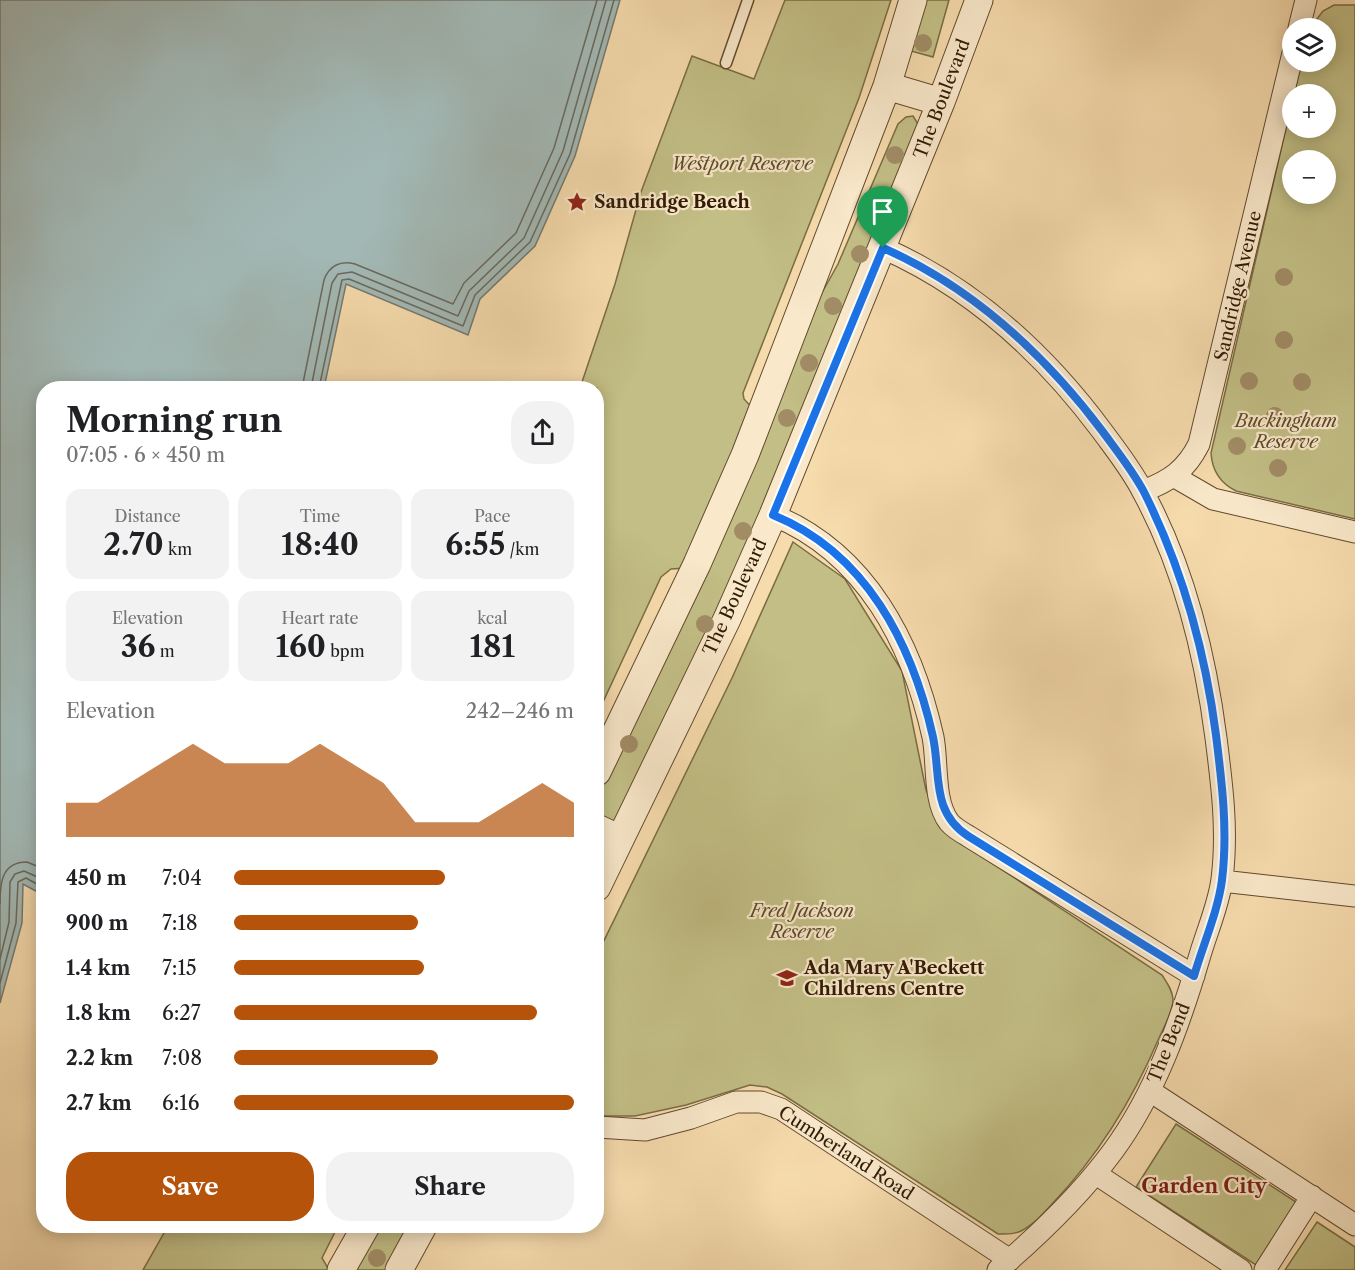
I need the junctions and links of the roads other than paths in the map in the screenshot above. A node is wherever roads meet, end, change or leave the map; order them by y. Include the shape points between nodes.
1 (748, 0) edge
2 (913, 0) edge
3 (979, 0) edge
4 (1306, 0) edge
5 (1302, 18) edge
6 (726, 63) dead end
7 (1289, 72) edge
8 (887, 86) junction
9 (941, 102) junction
10 (883, 248) junction
11 (1175, 477) junction
12 (1143, 491) junction
13 (773, 515) junction
14 (1355, 532) edge
15 (604, 758) edge
16 (609, 833) edge
17 (604, 856) edge
18 (1222, 881) junction
19 (1355, 896) edge
20 (1194, 976) junction
21 (1150, 1091) junction
22 (604, 1128) edge
23 (1096, 1174) junction
24 (1312, 1196) junction
25 (1355, 1225) edge
26 (362, 1233) edge
27 (419, 1233) edge
28 (1004, 1265) edge
29 (341, 1270) edge
30 (399, 1270) edge
31 (1241, 1270) edge
32 (1265, 1270) edge

1 - 6 lane
2 - 8 street
3 - 9 street, The Boulevard
4 - 5 street
7 - 11 street, Sandridge Avenue via 1204,430 1194,454
8 - 9 street
8 - 15 street via 745,455 698,564
9 - 10 street, The Boulevard
10 - 12 street, The Bend via 944,279 1024,344 1082,405
10 - 13 street, The Boulevard
11 - 12 street, Sandridge Avenue
11 - 14 street via 1213,499
12 - 18 street, The Bend via 1179,571 1209,681 1225,803
13 - 16 street, The Boulevard via 727,619
13 - 20 street via 802,527 835,552 863,583 893,627 924,698 942,802 949,821
16 - 17 street, The Boulevard
18 - 19 street
18 - 20 street, The Bend
20 - 21 street, The Bend
21 - 23 street, The Bend
21 - 24 street
22 - 28 street, Cumberland Road via 645,1130 736,1102 761,1102 781,1109
23 - 28 street, The Bend
23 - 31 street
24 - 25 street
24 - 32 street
26 - 29 street
27 - 30 street

